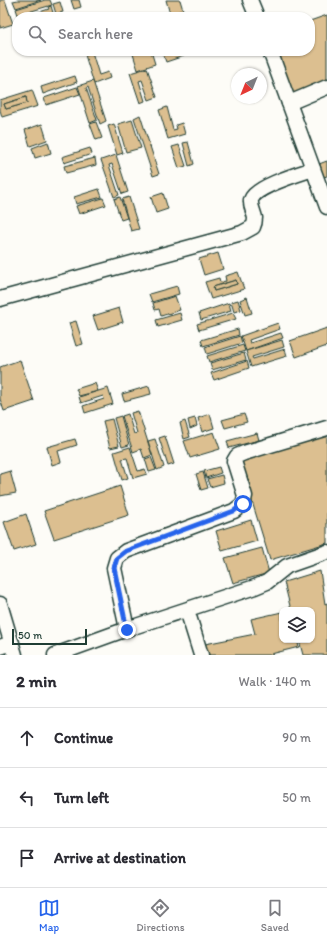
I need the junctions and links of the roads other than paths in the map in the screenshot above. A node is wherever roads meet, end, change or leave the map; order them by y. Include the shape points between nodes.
1 (250, 0) edge
2 (255, 12) edge
3 (272, 56) edge
4 (327, 88) edge
5 (289, 103) junction
6 (313, 168) junction
7 (327, 207) edge
8 (0, 299) edge
9 (327, 428) edge
10 (327, 552) edge
11 (0, 604) edge
12 (187, 610) junction
13 (127, 630) junction
14 (9, 648) edge
15 (55, 655) edge
16 (201, 655) edge

1 - 2 street
3 - 5 street
4 - 5 street
5 - 6 street
6 - 7 street
6 - 8 street via 271,184 256,193 251,200 255,218 253,227 242,234
9 - 13 street via 237,456 234,462 245,496 243,504 234,511 126,551 117,558 114,568
10 - 12 street via 286,566 267,582 255,587
11 - 14 street
12 - 13 street
12 - 16 street
13 - 15 street

